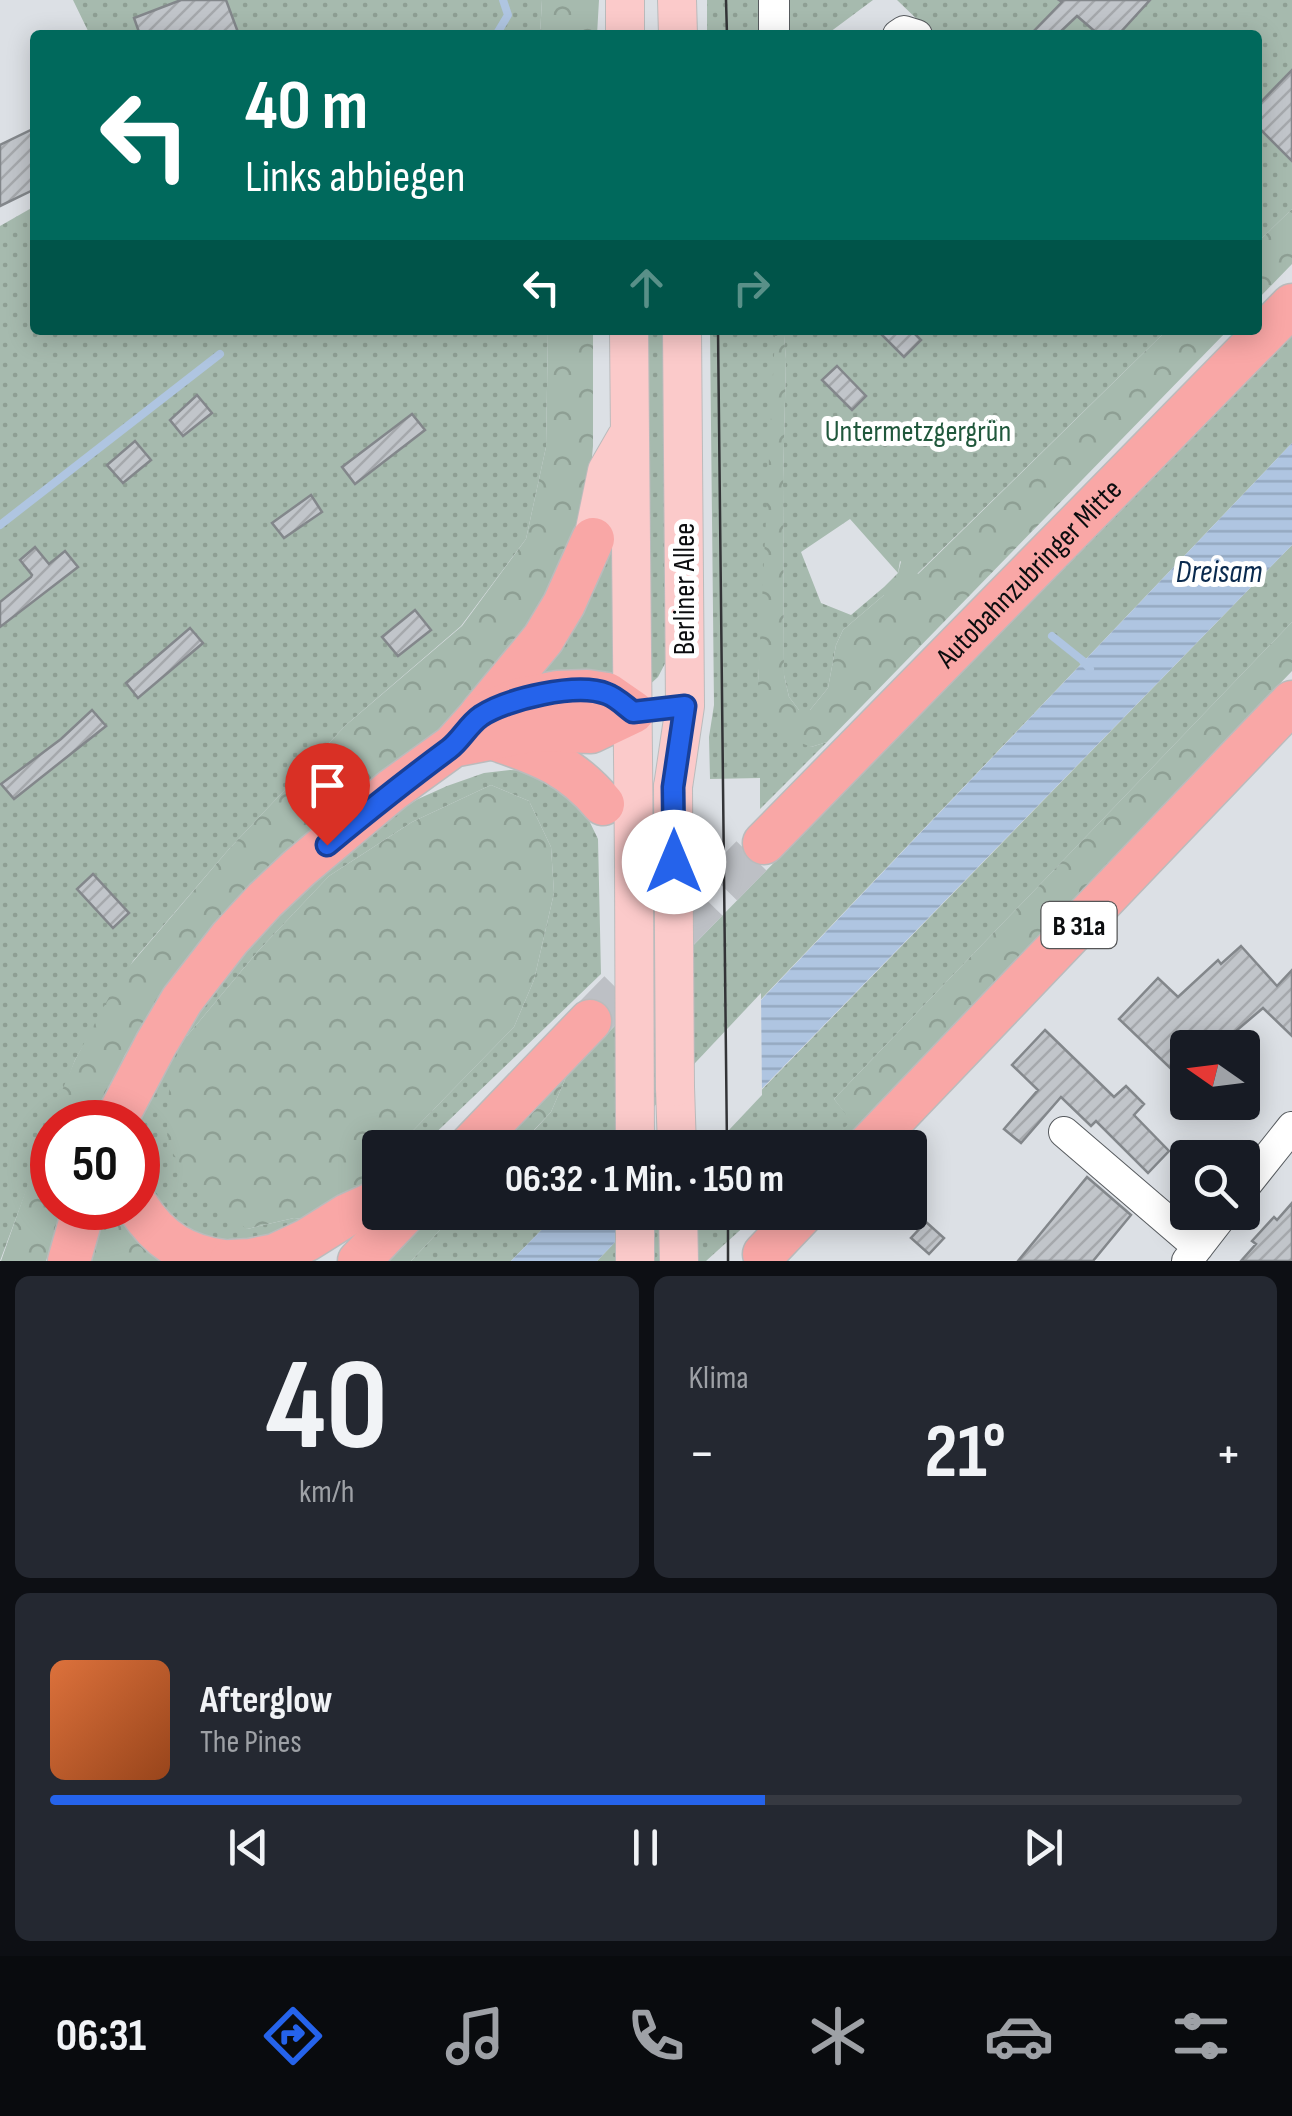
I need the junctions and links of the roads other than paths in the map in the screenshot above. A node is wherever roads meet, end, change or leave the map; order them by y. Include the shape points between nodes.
1 (624, 0) edge
2 (677, 0) edge
3 (774, 0) edge
4 (625, 30) edge
5 (678, 30) edge
6 (774, 30) edge
7 (1292, 304) edge
8 (629, 335) edge
9 (682, 335) edge
10 (1262, 335) edge
11 (1262, 335) edge
12 (630, 432) junction
13 (593, 539) joint
14 (1292, 702) edge
15 (685, 706) junction
16 (633, 712) junction
17 (475, 734) junction
18 (618, 796) junction
19 (764, 842) tunnel mouth
20 (590, 1021) tunnel mouth
21 (130, 1100) edge
22 (1292, 1128) edge
23 (485, 1130) edge
24 (634, 1130) edge
25 (677, 1130) edge
26 (883, 1130) edge
27 (1064, 1132) dead end
28 (1260, 1168) edge
29 (362, 1209) edge
30 (78, 1230) edge
31 (155, 1230) edge
32 (389, 1230) edge
33 (635, 1230) edge
34 (678, 1230) edge
35 (787, 1230) edge
36 (1208, 1243) edge
37 (764, 1254) dead end
38 (69, 1261) edge
39 (227, 1261) edge
40 (359, 1261) edge
41 (635, 1261) edge
42 (679, 1261) edge

1 - 4 main road
2 - 5 main road
3 - 6 street
7 - 10 highway, Autobahnzubringer Mitte
8 - 12 main road, Berliner Allee
9 - 15 main road, Berliner Allee
11 - 19 highway, Autobahnzubringer Mitte
12 - 13 main road via 606,471
12 - 16 main road, Berliner Allee
13 - 17 highway via 543,640
14 - 26 highway, B 31a
15 - 16 main road
15 - 25 main road, Berliner Allee, bridge via 673,787
16 - 17 highway via 592,732
16 - 18 main road, Berliner Allee
17 - 18 highway via 558,763
17 - 21 highway via 392,790 265,900 182,1000
18 - 24 main road, Berliner Allee, bridge via 634,863
20 - 23 highway
22 - 28 street
27 - 36 street
29 - 39 highway via 275,1256
30 - 38 highway
31 - 39 highway via 184,1252
32 - 40 highway
33 - 41 main road
34 - 42 main road
35 - 37 highway

